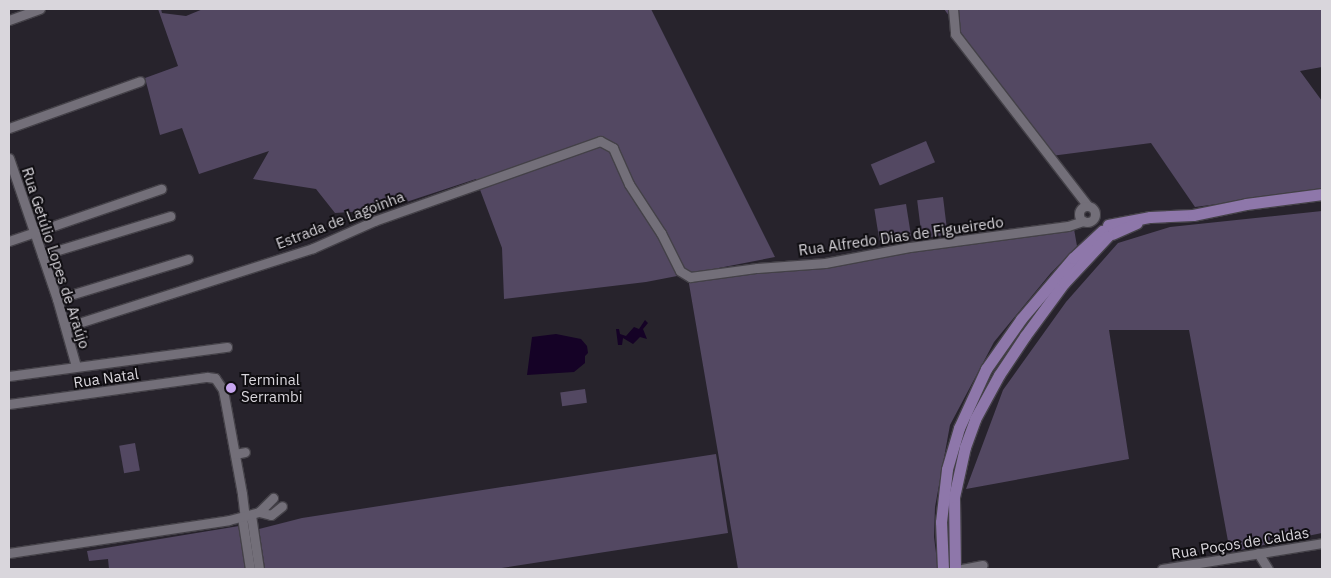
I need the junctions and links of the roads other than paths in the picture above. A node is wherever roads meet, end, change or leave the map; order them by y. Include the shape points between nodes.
1 (40, 9) edge
2 (953, 9) edge
3 (9, 20) edge
4 (140, 81) dead end
5 (9, 128) edge
6 (616, 155) joint
7 (9, 158) edge
8 (161, 189) dead end
9 (1322, 194) edge
10 (1091, 208) junction
11 (170, 216) dead end
12 (1087, 221) junction
13 (1107, 230) junction
14 (35, 232) junction
15 (9, 241) edge
16 (42, 255) junction
17 (188, 259) dead end
18 (57, 299) junction
19 (66, 327) junction
20 (227, 347) dead end
21 (76, 366) junction
22 (9, 376) edge
23 (9, 404) edge
24 (245, 450) dead end
25 (235, 451) junction
26 (273, 498) dead end
27 (282, 506) dead end
28 (249, 515) junction
29 (941, 539) junction
30 (953, 539) junction
31 (1322, 543) edge
32 (9, 553) edge
33 (1258, 554) junction
34 (983, 565) dead end
35 (1201, 566) edge
36 (250, 569) edge
37 (259, 569) edge
38 (943, 569) edge
39 (955, 569) edge
40 (962, 569) edge
41 (1162, 569) edge
42 (1268, 569) edge

1 - 3 street
2 - 10 street via 955,34
4 - 5 street
6 - 12 street, Rua Alfredo Dias de Figueiredo via 629,184 680,271 690,277 757,268 825,264 901,248
6 - 19 street, Estrada de Lagoinha via 609,144 596,142 382,218 313,248
7 - 14 street, Rua Getúlio Lopes de Araújo
8 - 14 street
9 - 13 main road via 1193,215 1150,217
10 - 12 street via 1094,216
10 - 12 street via 1080,210 1079,216
10 - 13 street
11 - 16 street
12 - 13 street
13 - 29 main road via 1072,258 1021,319 986,369 959,428 947,468
13 - 30 main road via 1025,336 986,396 965,446 957,477
14 - 15 street
14 - 16 street, Rua Getúlio Lopes de Araújo
16 - 18 street, Rua Getúlio Lopes de Araújo
17 - 18 street
18 - 19 street, Rua Getúlio Lopes de Araújo
19 - 21 street, Rua Getúlio Lopes de Araújo
20 - 21 street
21 - 22 street
23 - 25 street, Rua Natal via 215,378 223,390
24 - 25 street
25 - 28 street
26 - 28 street
27 - 28 street via 271,515
28 - 32 street
28 - 36 street
28 - 37 street
29 - 30 main road via 947,542
29 - 38 main road
30 - 39 main road
31 - 33 street, Rua Poços de Caldas
33 - 35 street, Rua Poços de Caldas
33 - 42 street
34 - 40 street
35 - 41 street, Rua Poços de Caldas

